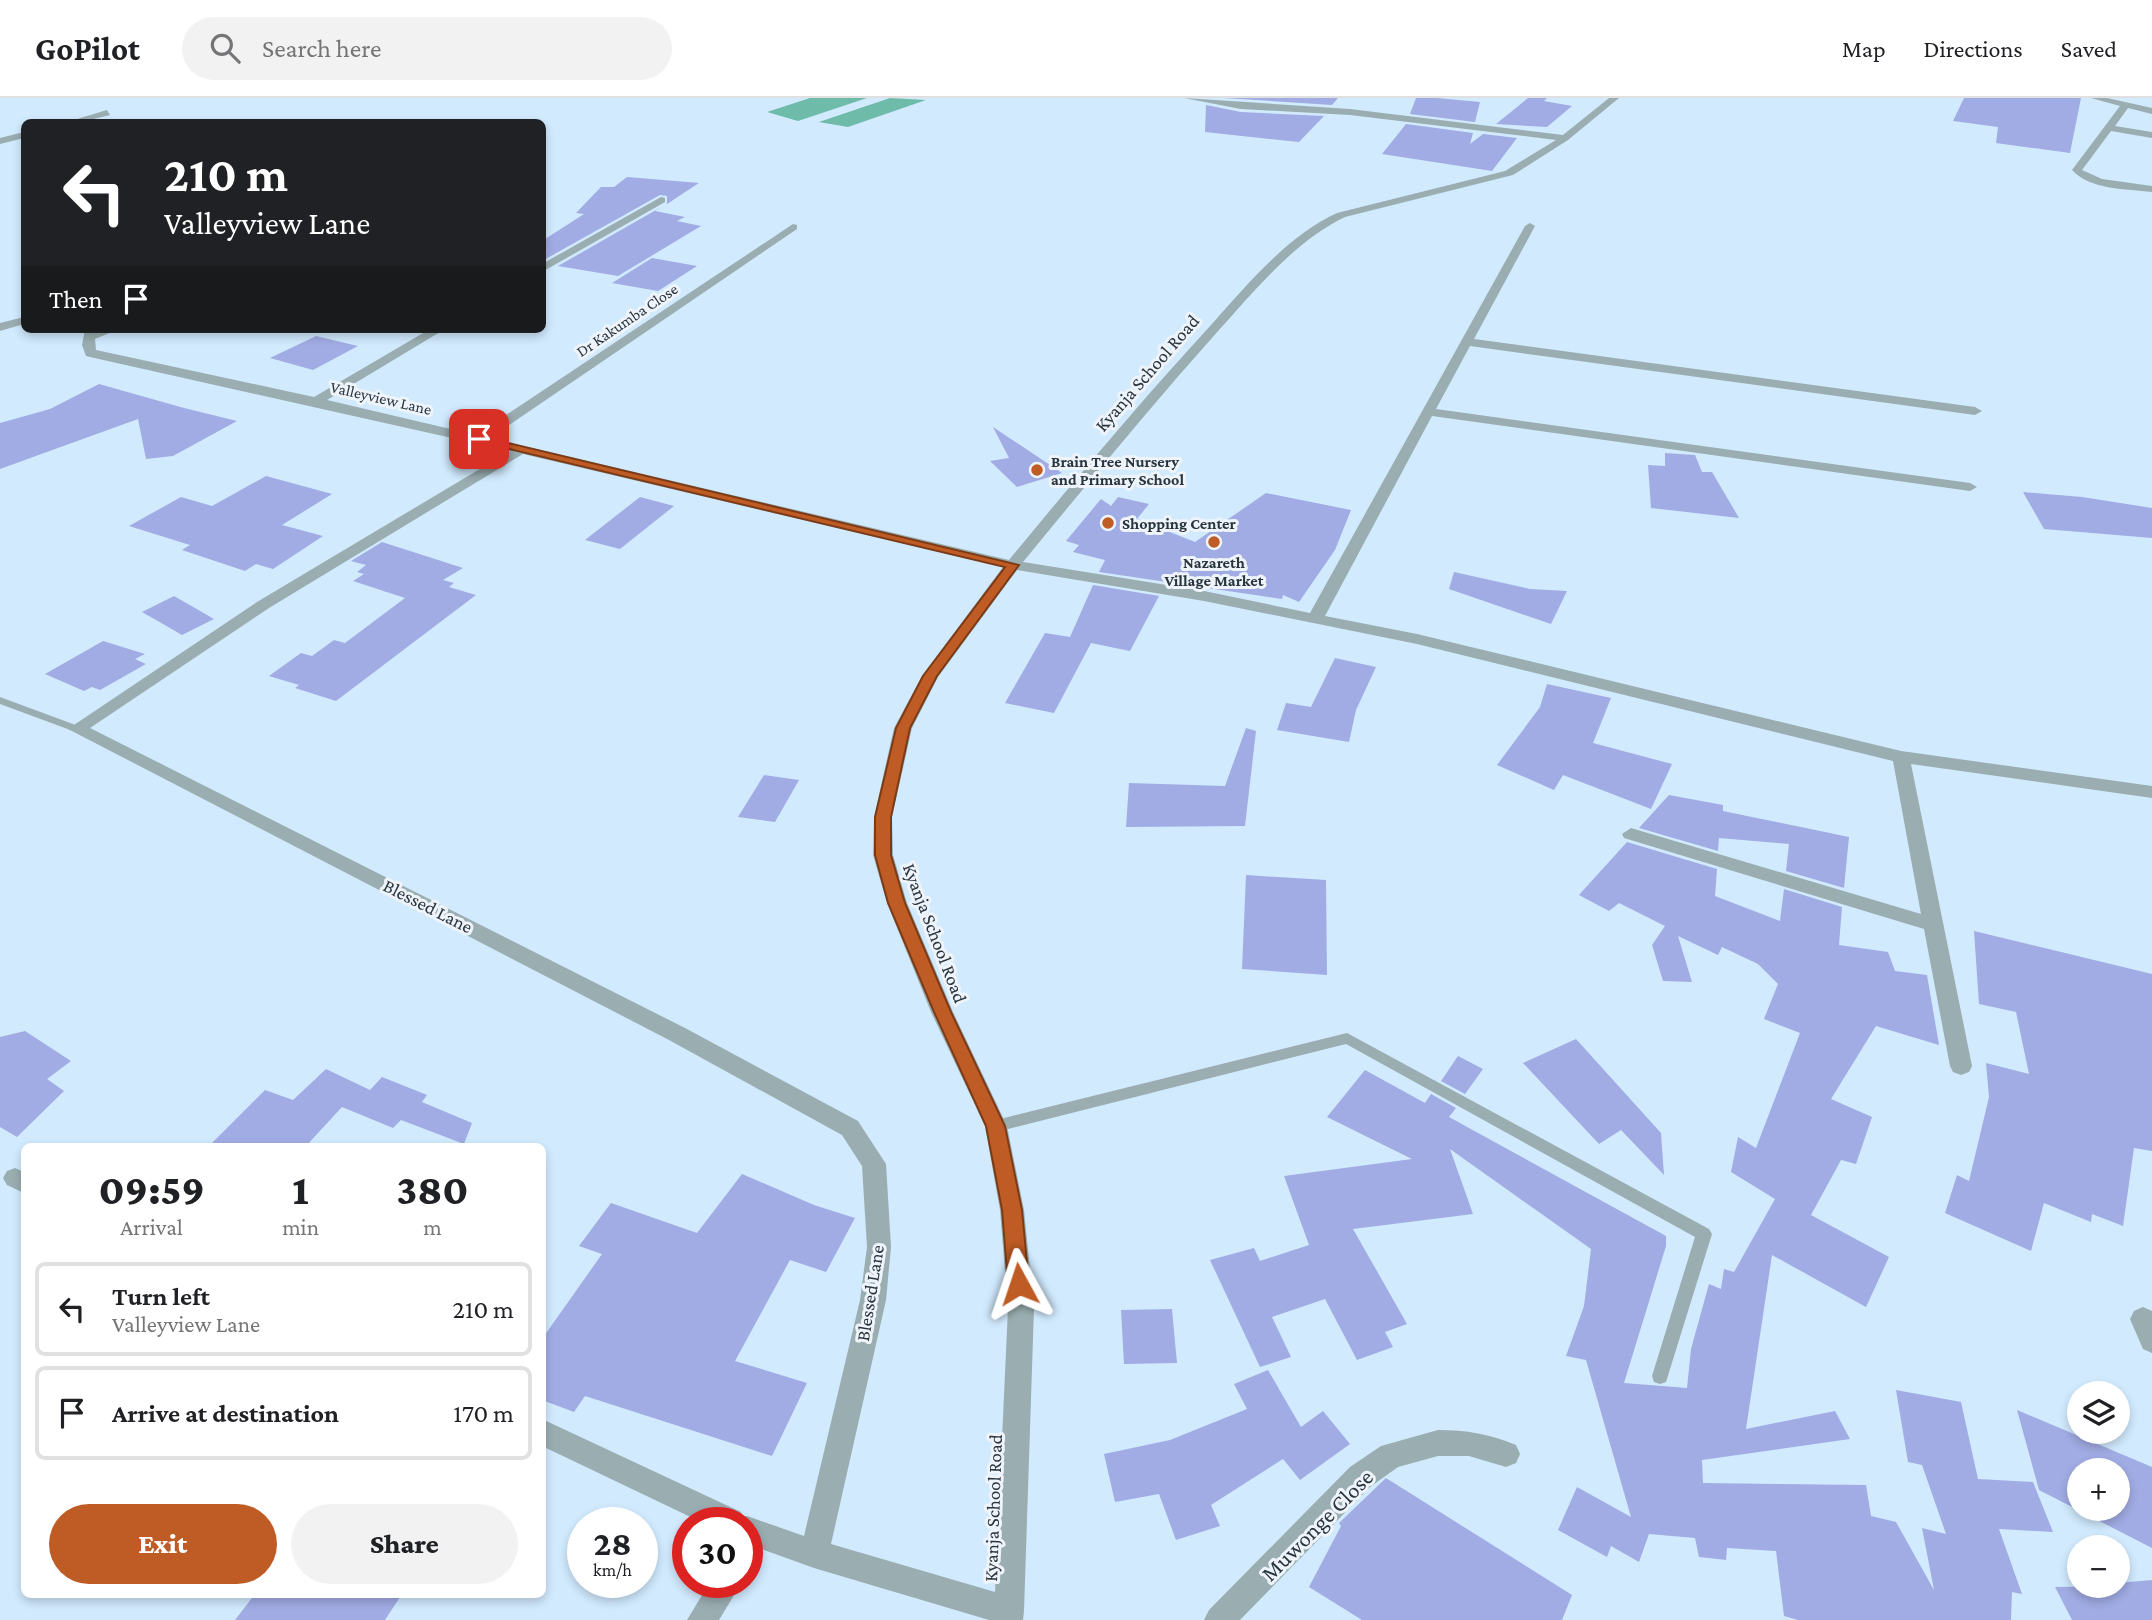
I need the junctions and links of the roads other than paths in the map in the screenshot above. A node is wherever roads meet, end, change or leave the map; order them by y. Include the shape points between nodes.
1 (1188, 98) edge
2 (1615, 98) edge
3 (2095, 98) edge
4 (2125, 106) junction
5 (2152, 111) edge
6 (80, 119) edge
7 (112, 119) edge
8 (2111, 128) junction
9 (2152, 135) edge
10 (21, 136) edge
11 (1565, 138) junction
12 (0, 141) edge
13 (2152, 189) edge
14 (661, 200) dead end
15 (1530, 226) dead end
16 (793, 227) dead end
17 (546, 267) edge
18 (21, 322) edge
19 (0, 327) edge
20 (90, 333) edge
21 (432, 333) edge
22 (1467, 342) junction
23 (316, 401) junction
24 (1975, 411) dead end
25 (1429, 412) junction
26 (479, 439) junction
27 (522, 449) junction
28 (1970, 487) dead end
29 (1013, 565) junction
30 (1315, 617) junction
31 (0, 700) edge
32 (77, 729) junction
33 (1901, 758) junction
34 (2152, 792) edge
35 (1631, 834) dead end
36 (1934, 925) junction
37 (1961, 1066) dead end
38 (996, 1126) junction
39 (1660, 1376) dead end
40 (546, 1434) edge
41 (1507, 1454) dead end
42 (700, 1507) edge
43 (763, 1543) edge
44 (814, 1554) junction
45 (716, 1598) edge
46 (1009, 1616) edge
47 (702, 1620) edge
48 (1219, 1620) edge

1 - 11 street via 1241,106 1353,108
2 - 11 street, Kyanja School Road
3 - 4 street
4 - 5 street
4 - 8 street
6 - 7 street via 104,110
8 - 9 street
8 - 13 street via 2077,170
10 - 12 street
11 - 29 street, Kyanja School Road via 1509,173 1341,215 1317,228 1241,299 1149,400
14 - 17 street
15 - 22 street
16 - 26 street, Dr Kakumba Close
18 - 19 street
20 - 23 street, Valleyview Lane via 90,353
21 - 23 street
22 - 24 street
22 - 25 street
23 - 26 street, Valleyview Lane
25 - 28 street
25 - 30 street
26 - 27 street, Valleyview Lane
27 - 29 street, Valleyview Lane
27 - 32 street via 263,605
29 - 30 street, Valleyview Lane
29 - 38 street, Kyanja School Road via 930,676 903,728 883,817 883,855 897,903
30 - 33 street, Valleyview Lane
31 - 32 lane
32 - 44 street, Blessed Lane via 618,1003 850,1128 874,1164 879,1247 873,1300
33 - 34 street, Valleyview Lane
33 - 36 street
35 - 36 street
36 - 37 street
38 - 39 lane via 1348,1038 1704,1234
38 - 46 street, Kyanja School Road via 1012,1210 1021,1308
40 - 42 street
41 - 48 street, Muwonge Close via 1469,1443 1438,1443 1391,1455 1360,1477
43 - 44 street
44 - 46 street
45 - 47 street

